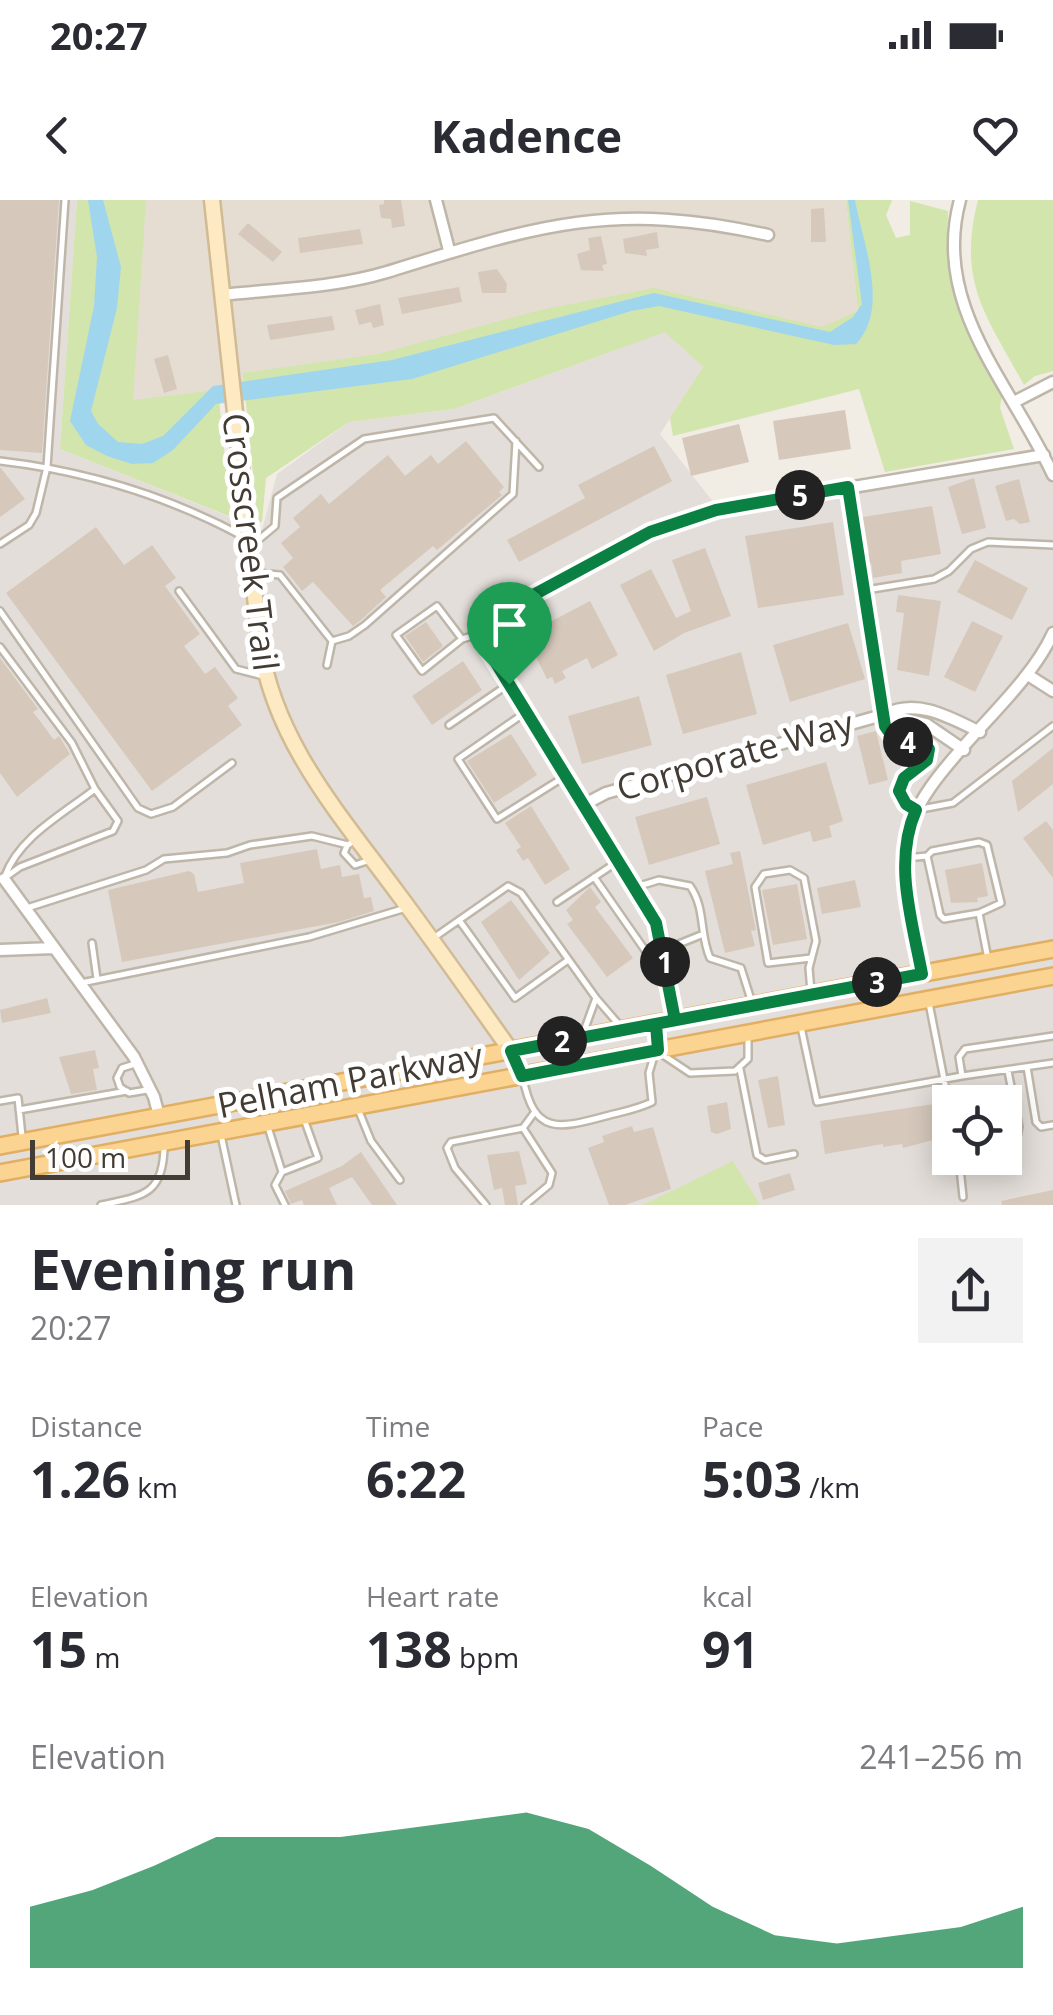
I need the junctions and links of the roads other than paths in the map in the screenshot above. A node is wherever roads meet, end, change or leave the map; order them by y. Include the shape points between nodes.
1 (65, 200) edge
2 (212, 200) edge
3 (436, 200) edge
4 (960, 200) edge
5 (572, 210) dead end
6 (703, 210) dead end
7 (768, 235) dead end
8 (449, 250) junction
9 (221, 296) junction
10 (1053, 382) edge
11 (1014, 402) junction
12 (516, 441) junction
13 (1044, 455) junction
14 (0, 461) edge
15 (47, 467) junction
16 (539, 467) dead end
17 (1053, 475) edge
18 (848, 487) junction
19 (248, 543) junction
20 (0, 544) edge
21 (1053, 545) edge
22 (252, 572) junction
23 (866, 590) junction
24 (179, 591) dead end
25 (0, 611) edge
26 (482, 633) junction
27 (1053, 633) edge
28 (462, 639) junction
29 (332, 641) junction
30 (0, 648) edge
31 (327, 665) dead end
32 (1028, 675) junction
33 (266, 676) junction
34 (509, 684) junction
35 (1053, 692) edge
36 (526, 712) junction
37 (886, 714) junction
38 (449, 725) dead end
39 (1053, 726) edge
40 (980, 732) junction
41 (964, 750) junction
42 (232, 763) dead end
43 (567, 776) junction
44 (95, 789) junction
45 (585, 804) junction
46 (916, 810) junction
47 (353, 842) junction
48 (928, 856) junction
49 (904, 858) junction
50 (620, 860) junction
51 (594, 877) junction
52 (2, 878) edge
53 (636, 887) junction
54 (558, 902) dead end
55 (408, 907) junction
56 (27, 908) junction
57 (980, 913) junction
58 (458, 920) junction
59 (701, 935) junction
60 (432, 939) junction
61 (92, 943) dead end
62 (54, 948) junction
63 (0, 950) edge
64 (1053, 950) edge
65 (664, 953) junction
66 (811, 958) junction
67 (568, 960) junction
68 (988, 962) junction
69 (922, 974) junction
70 (1053, 976) edge
71 (97, 979) junction
72 (80, 983) junction
73 (995, 987) junction
74 (812, 994) junction
75 (596, 998) junction
76 (928, 1000) junction
77 (752, 1006) junction
78 (675, 1020) junction
79 (656, 1024) junction
80 (800, 1024) junction
81 (623, 1030) junction
82 (748, 1033) junction
83 (1053, 1036) edge
84 (581, 1038) junction
85 (658, 1050) junction
86 (511, 1051) junction
87 (138, 1063) junction
88 (1053, 1063) edge
89 (1027, 1067) junction
90 (740, 1069) junction
91 (1008, 1069) junction
92 (522, 1076) junction
93 (962, 1076) junction
94 (944, 1078) junction
95 (945, 1085) edge
96 (1011, 1085) edge
97 (152, 1090) junction
98 (127, 1092) junction
99 (0, 1101) edge
100 (357, 1106) junction
101 (19, 1110) junction
102 (534, 1113) junction
103 (159, 1116) junction
104 (303, 1116) junction
105 (267, 1123) junction
106 (1053, 1125) edge
107 (523, 1128) junction
108 (220, 1132) junction
109 (23, 1142) junction
110 (164, 1142) junction
111 (0, 1146) edge
112 (794, 1154) dead end
113 (26, 1168) junction
114 (282, 1172) junction
115 (0, 1173) edge
116 (961, 1175) edge
117 (400, 1180) dead end
118 (963, 1196) dead end
119 (529, 1203) edge
120 (100, 1205) edge
121 (236, 1205) edge
122 (286, 1205) edge
123 (486, 1205) edge

1 - 15 lane
2 - 9 street, Crosscreek Trail
3 - 8 street
4 - 11 street via 951,244 957,288
5 - 8 street
6 - 7 street
8 - 9 street via 367,277
9 - 19 street, Crosscreek Trail
10 - 11 street
11 - 13 street
12 - 16 lane
12 - 19 lane via 494,418 364,439 277,498 275,526
12 - 29 lane via 514,494 365,626
13 - 17 street
13 - 18 street
14 - 15 lane
15 - 19 lane via 196,512
15 - 20 lane via 29,525
18 - 23 lane
18 - 26 street via 716,510 650,532 498,614
19 - 22 street, Crosscreek Trail
21 - 23 lane via 988,542 934,579
22 - 29 lane via 280,575
22 - 33 street, Crosscreek Trail
23 - 37 lane
24 - 33 lane via 236,669
25 - 42 lane via 138,808 152,814 173,807
26 - 28 lane
26 - 34 street
27 - 32 street
28 - 28 lane via 437,606 396,635 422,672
29 - 31 lane
30 - 44 lane via 72,743
32 - 35 street
32 - 40 street
33 - 47 street, Crosscreek Trail via 291,742
34 - 36 street
34 - 38 lane
36 - 43 street
36 - 43 lane via 458,759 496,819
37 - 40 street, Corporate Way via 916,707
37 - 41 street, Corporate Way via 926,724
37 - 45 street, Corporate Way
37 - 46 lane via 894,739 929,749 924,764 900,784 901,798
39 - 46 lane via 953,803
40 - 41 street
41 - 46 street
43 - 45 street
44 - 52 lane via 22,846
44 - 52 lane via 118,821 113,831
45 - 50 street
46 - 49 street
47 - 55 street, Crosscreek Trail
47 - 56 lane via 312,836 164,858 146,870
48 - 49 lane
48 - 57 lane via 940,914
48 - 57 lane via 987,845 1000,903
49 - 69 street
50 - 51 lane
50 - 53 street
51 - 54 lane
51 - 65 lane via 644,952
52 - 56 street
53 - 59 lane via 659,880 690,886 702,908
53 - 65 street
55 - 60 street, Crosscreek Trail
55 - 71 lane via 309,937
56 - 62 street
57 - 68 lane
58 - 60 lane
58 - 67 lane via 508,886 521,893
58 - 67 lane via 515,998
59 - 65 lane
59 - 77 lane via 714,962 745,973
60 - 86 street, Crosscreek Trail
61 - 71 lane
62 - 63 street
62 - 72 street
64 - 68 main road, Pelham Parkway
65 - 78 street
66 - 66 lane via 816,941 804,878 790,870 764,874 755,887 768,963
66 - 74 lane
67 - 75 lane
68 - 69 main road, Pelham Parkway
68 - 73 main road
69 - 74 main road, Pelham Parkway
69 - 76 main road
70 - 73 main road, Pelham Parkway
71 - 72 lane
72 - 87 street
73 - 76 main road, Pelham Parkway
74 - 77 main road, Pelham Parkway
75 - 81 lane
75 - 84 lane
76 - 80 main road, Pelham Parkway
76 - 94 lane
77 - 78 main road, Pelham Parkway
78 - 79 main road, Pelham Parkway
79 - 81 main road, Pelham Parkway
79 - 85 main road
80 - 82 main road, Pelham Parkway
80 - 94 lane via 816,1102
81 - 84 main road, Pelham Parkway
82 - 85 main road, Pelham Parkway
82 - 90 lane via 748,1059
83 - 93 lane via 965,1049 958,1057
84 - 86 main road, Pelham Parkway
85 - 90 lane via 690,1073
85 - 92 main road, Pelham Parkway
85 - 102 lane via 650,1062 648,1105 568,1127
86 - 92 main road
86 - 103 main road, Pelham Parkway
87 - 97 street
87 - 98 lane via 122,1068 117,1078
88 - 89 lane
89 - 91 lane
89 - 106 lane via 1036,1122
90 - 112 lane via 757,1155 765,1160
91 - 93 lane
91 - 96 lane
92 - 100 main road, Pelham Parkway
92 - 102 lane
93 - 94 lane
94 - 95 lane
97 - 98 lane
97 - 103 street
98 - 101 lane
99 - 101 lane via 18,1098
100 - 104 main road, Pelham Parkway
100 - 117 lane via 371,1141
101 - 109 lane
102 - 107 lane
103 - 109 main road, Pelham Parkway
103 - 110 main road
104 - 105 main road, Pelham Parkway
104 - 114 lane via 318,1158
105 - 108 main road, Pelham Parkway
105 - 114 lane
107 - 119 lane via 552,1173
107 - 123 lane via 452,1142 445,1152
108 - 110 main road, Pelham Parkway
108 - 121 lane
109 - 111 main road, Pelham Parkway
109 - 113 main road
110 - 113 main road, Pelham Parkway
110 - 120 lane via 164,1171 152,1187 141,1197
113 - 115 main road, Pelham Parkway
114 - 122 lane via 275,1186
116 - 118 lane

